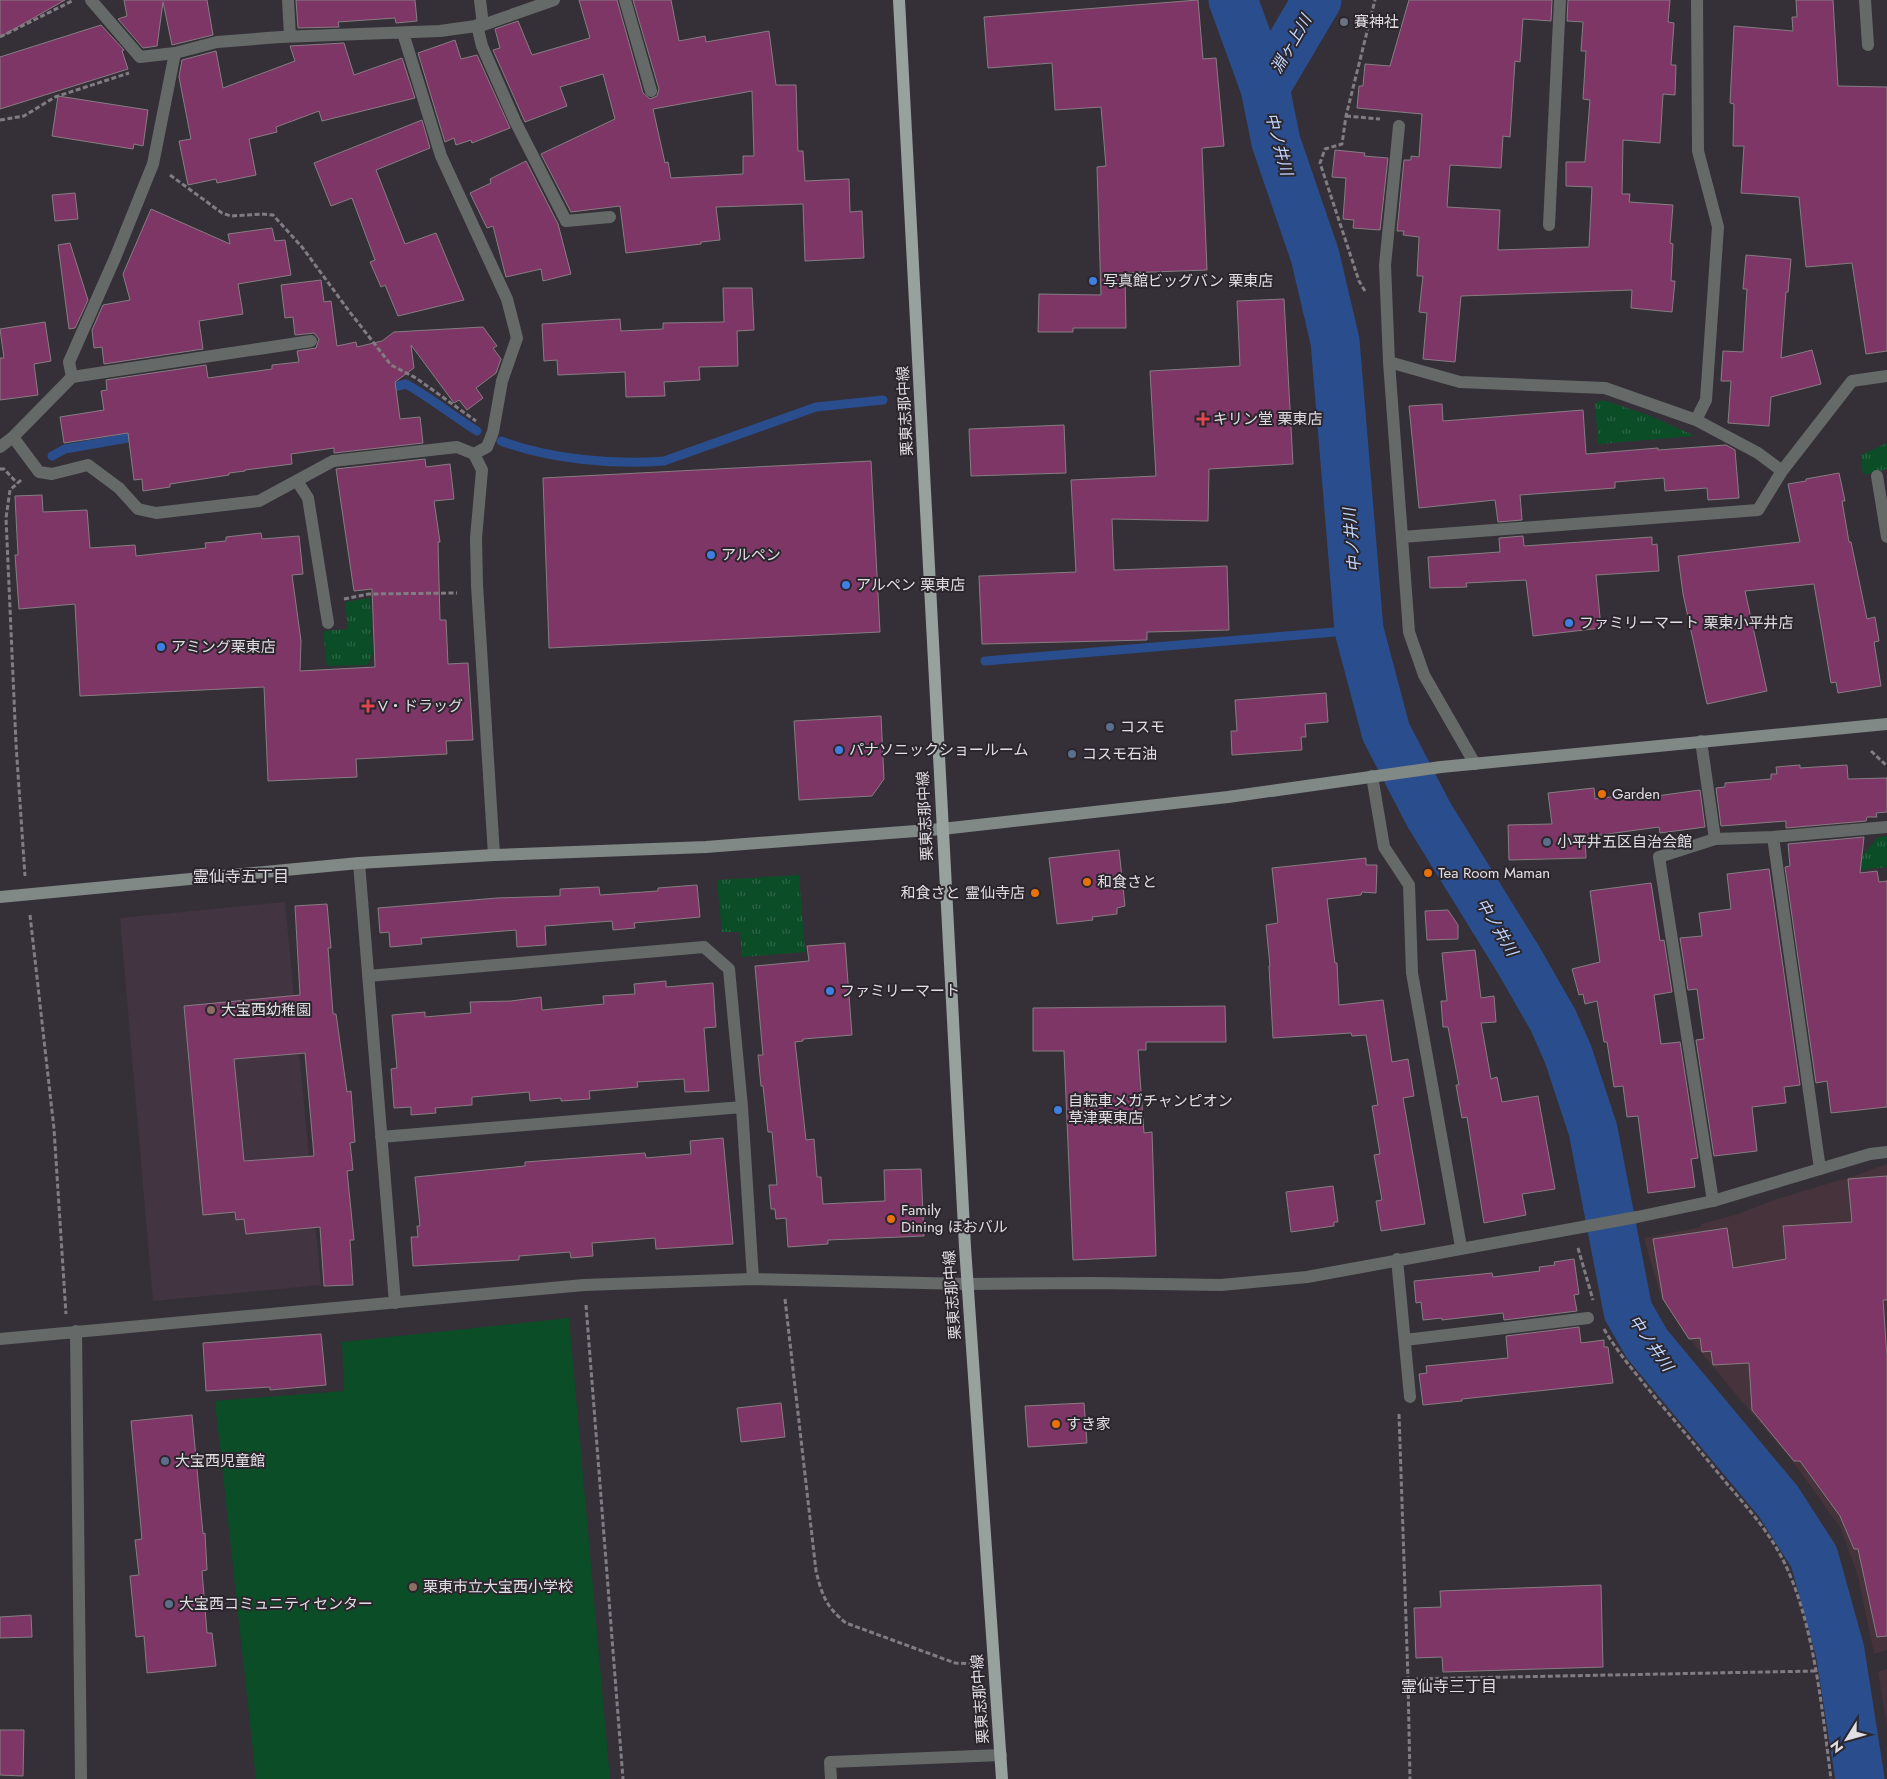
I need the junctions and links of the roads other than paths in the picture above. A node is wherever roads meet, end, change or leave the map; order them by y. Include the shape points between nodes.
1 (91, 0) edge
2 (288, 0) edge
3 (480, 0) edge
4 (554, 0) edge
5 (625, 0) edge
6 (899, 0) edge
7 (1560, 0) edge
8 (1697, 0) edge
9 (1865, 0) edge
10 (480, 25) junction
11 (403, 33) junction
12 (290, 36) junction
13 (1868, 45) dead end
14 (175, 53) junction
15 (651, 91) dead end
16 (1400, 126) road end
17 (610, 217) dead end
18 (1549, 225) dead end
19 (311, 341) dead end
20 (1389, 362) junction
21 (1887, 376) edge
22 (72, 377) junction
23 (1696, 420) junction
24 (13, 438) junction
25 (0, 447) edge
26 (474, 454) junction
27 (1782, 471) junction
28 (1877, 476) dead end
29 (297, 481) junction
30 (1402, 537) junction
31 (1887, 537) edge
32 (328, 623) dead end
33 (1887, 724) edge
34 (1701, 741) junction
35 (1475, 764) junction
36 (1375, 776) junction
37 (1887, 827) edge
38 (942, 829) junction
39 (1773, 837) junction
40 (1714, 839) junction
41 (494, 855) junction
42 (359, 863) junction
43 (0, 897) edge
44 (368, 976) junction
45 (742, 1107) junction
46 (380, 1138) junction
47 (1887, 1152) edge
48 (1820, 1169) junction
49 (1713, 1201) junction
50 (1461, 1248) junction
51 (1397, 1259) junction
52 (753, 1279) junction
53 (967, 1284) junction
54 (395, 1303) junction
55 (1592, 1314) road end
56 (76, 1331) junction
57 (0, 1339) edge
58 (1405, 1340) junction
59 (1410, 1397) road end
60 (1001, 1755) junction
61 (81, 1779) edge
62 (831, 1779) edge
63 (1002, 1779) edge

1 - 14 street via 140,57
2 - 12 street
3 - 10 street
4 - 10 street
5 - 15 street
6 - 38 main road, 栗東志那中線
7 - 18 street
8 - 23 street via 1698,151 1718,227 1706,400
9 - 13 street
10 - 11 street
10 - 17 street via 482,46 515,121 566,221
11 - 12 street
11 - 26 street via 441,156 507,299 517,338 502,381 493,432 487,447
12 - 14 street via 217,42
14 - 22 street via 153,164 70,362
16 - 20 street via 1385,265
19 - 22 street
20 - 23 street via 1460,382 1605,388
20 - 30 street
21 - 27 street via 1852,381
22 - 24 street
23 - 27 street via 1758,453
24 - 25 street
24 - 29 street via 39,472 52,474 88,465 119,488 138,509 156,513 260,501
26 - 29 street via 457,447 333,461
26 - 41 street via 482,470 476,538
27 - 30 street via 1758,510
28 - 31 street
29 - 32 street via 308,498
30 - 35 street via 1409,632 1424,675
33 - 34 street
34 - 35 street
34 - 40 street
35 - 36 street
36 - 38 street via 1228,798
36 - 50 street via 1384,847 1409,885 1412,973
37 - 39 street
38 - 41 street via 706,847
38 - 53 main road, 栗東志那中線
39 - 40 street
39 - 48 street
40 - 49 street via 1659,857
41 - 42 street
42 - 43 street
42 - 44 street
44 - 45 street via 704,947 729,969
44 - 46 street
45 - 46 street
45 - 52 street
46 - 54 street
47 - 48 street
48 - 49 street
49 - 50 street
50 - 51 street
51 - 53 street via 1307,1276 1221,1285
51 - 58 street
52 - 53 street
52 - 54 street via 584,1285
53 - 60 main road, 栗東志那中線
54 - 56 street
55 - 58 street
56 - 57 street
56 - 61 street
58 - 59 street
60 - 62 street via 830,1762
60 - 63 main road, 栗東志那中線

